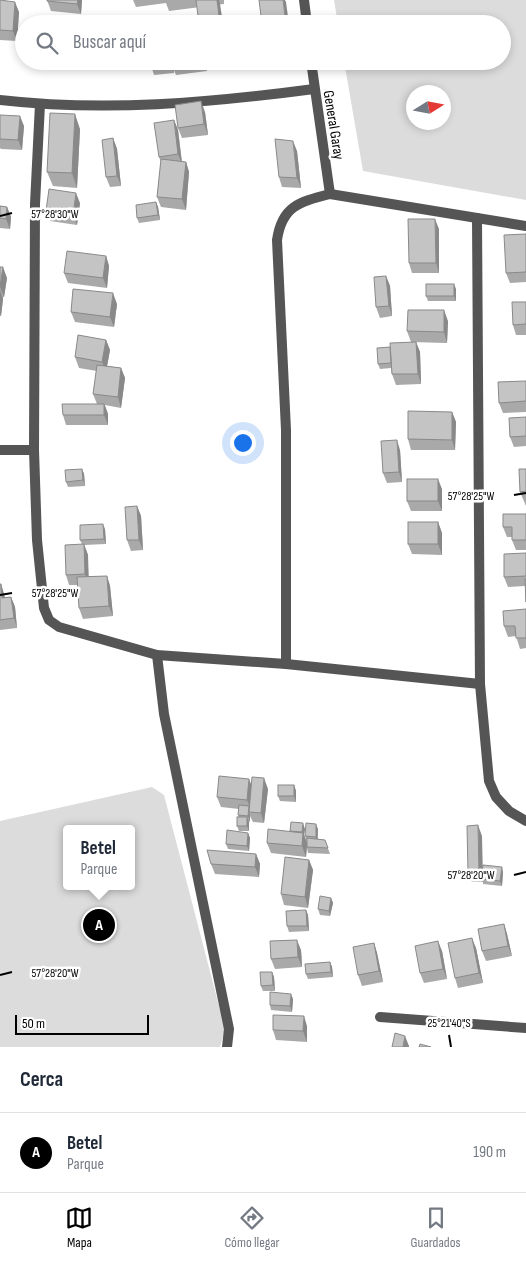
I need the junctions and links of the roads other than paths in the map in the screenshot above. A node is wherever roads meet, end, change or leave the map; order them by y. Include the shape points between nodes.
1 (304, 0) edge
2 (305, 15) edge
3 (312, 70) edge
4 (314, 89) junction
5 (0, 100) edge
6 (40, 104) junction
7 (330, 194) junction
8 (477, 218) junction
9 (526, 226) edge
10 (0, 450) edge
11 (34, 450) junction
12 (157, 654) junction
13 (286, 664) junction
14 (480, 684) junction
15 (526, 822) edge
16 (380, 1017) dead end
17 (526, 1028) edge
18 (227, 1047) edge

1 - 2 street
3 - 4 street, General Garay
4 - 6 street via 157,105
4 - 7 street, General Garay
5 - 6 street
6 - 11 street via 35,204
7 - 8 street
7 - 13 street via 292,208 280,221 277,240 286,430
8 - 9 street
8 - 14 street
10 - 11 street
11 - 12 street via 37,540 48,620 59,627
12 - 13 street
12 - 18 street via 164,714 229,1029
13 - 14 street
14 - 15 street via 489,781 496,797
16 - 17 street

